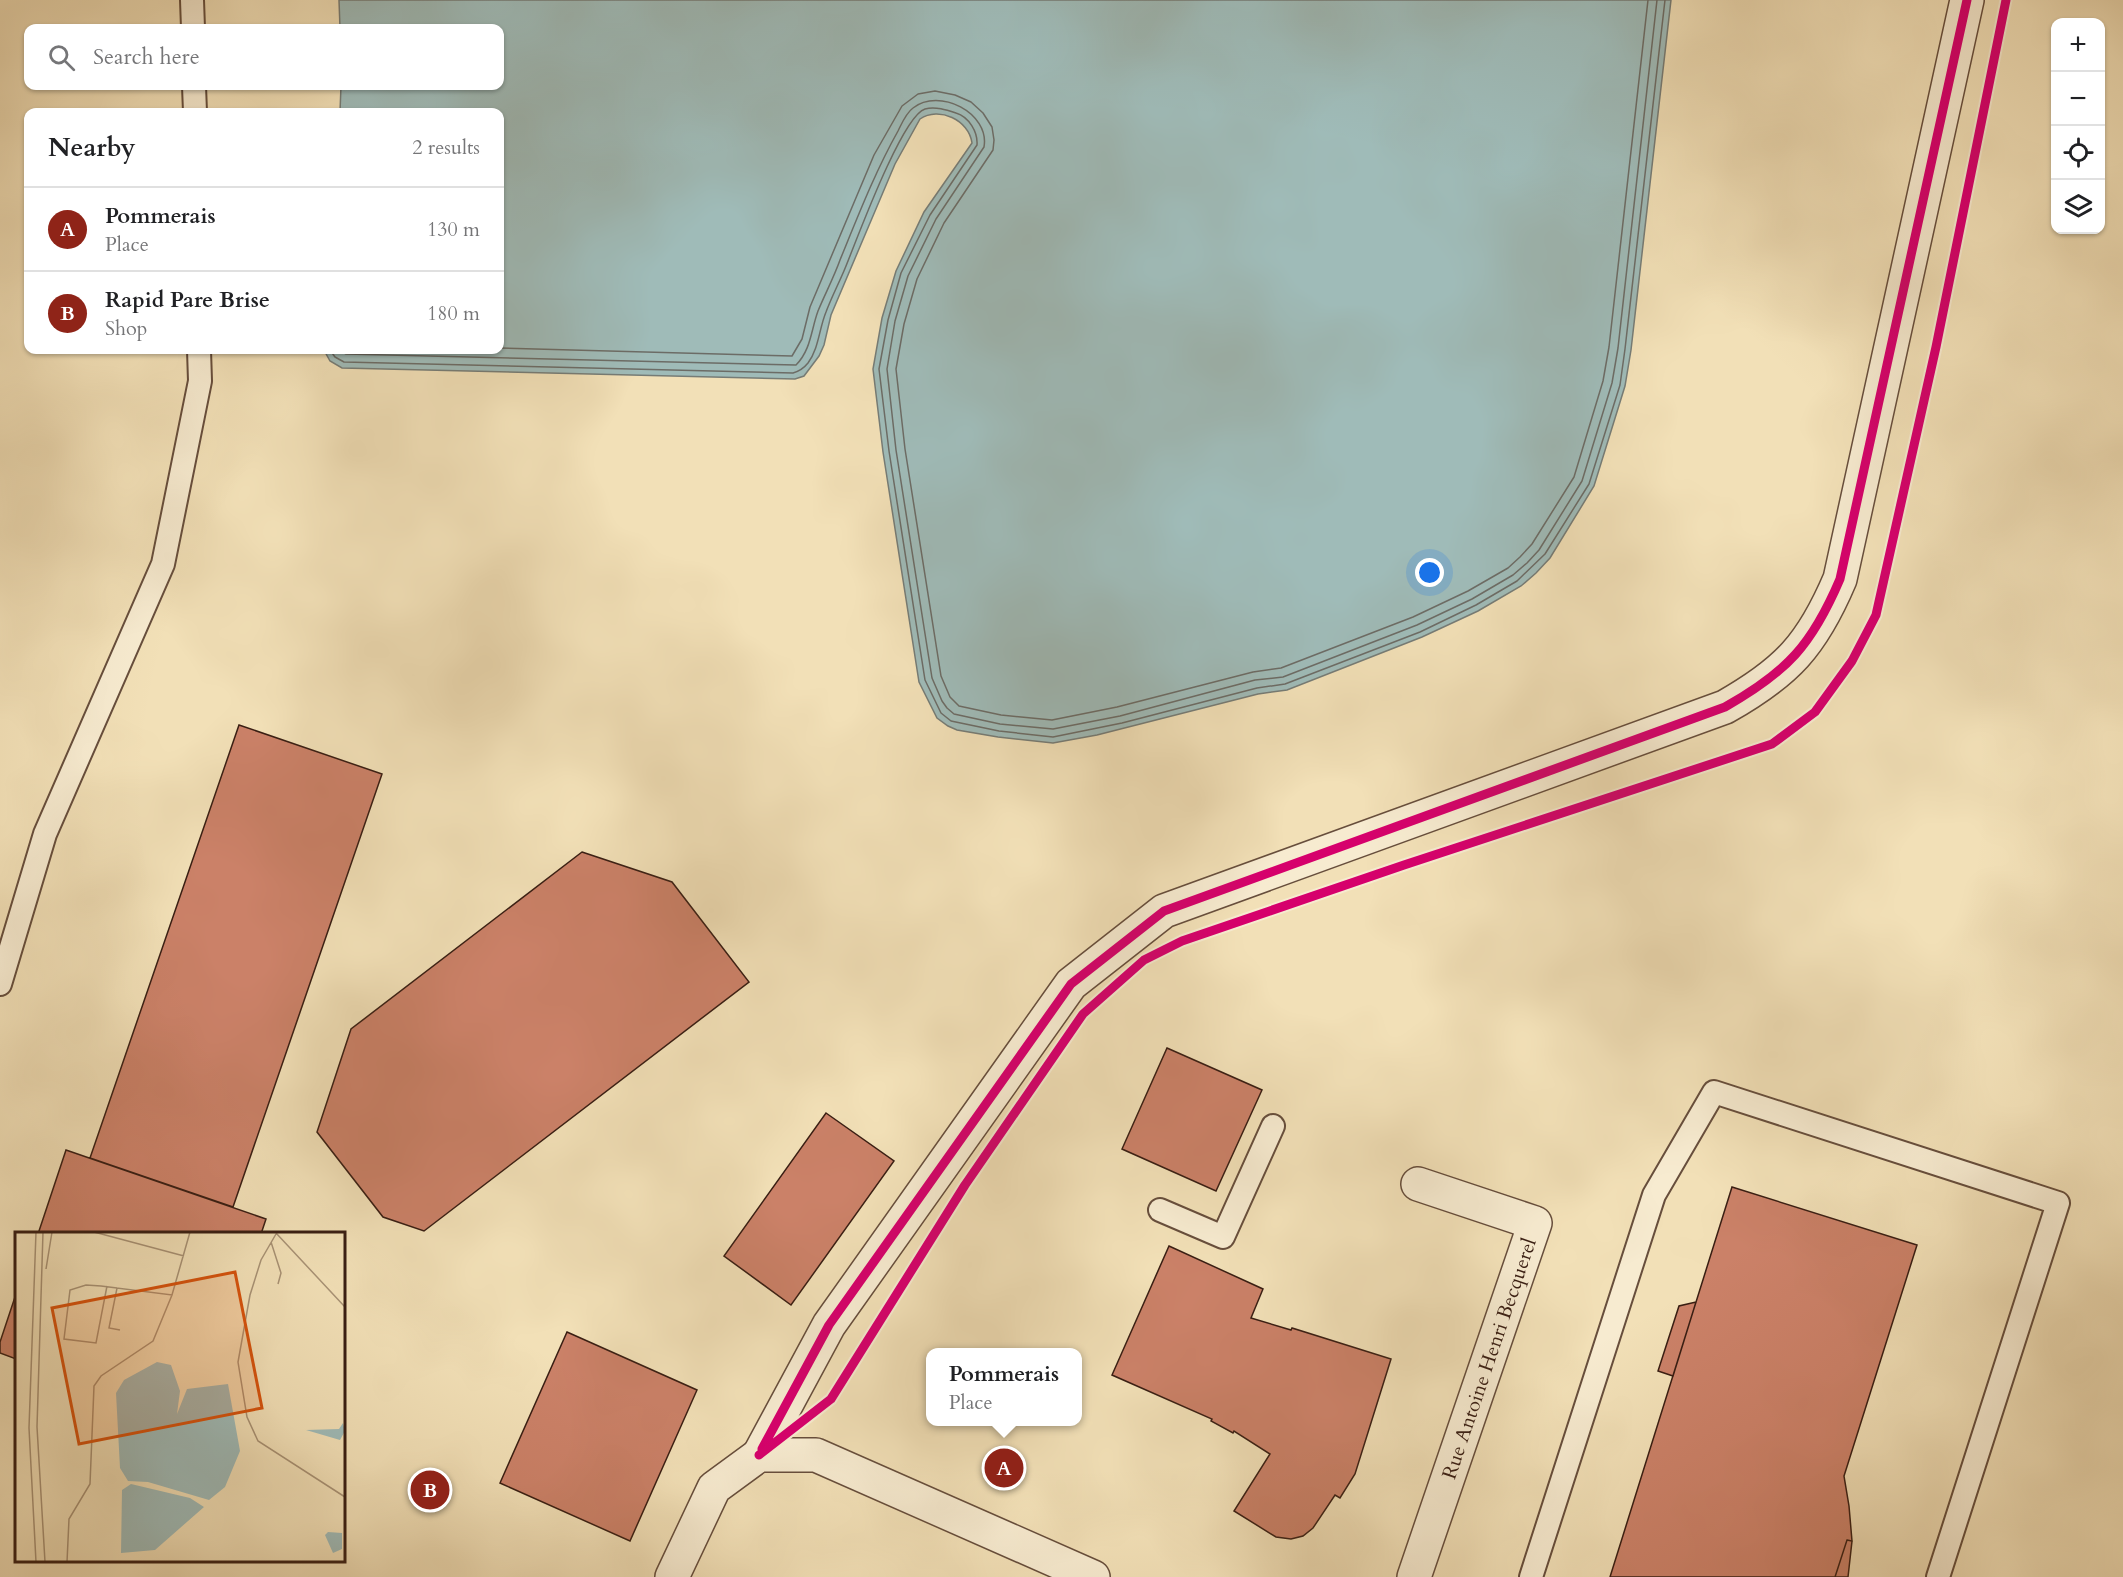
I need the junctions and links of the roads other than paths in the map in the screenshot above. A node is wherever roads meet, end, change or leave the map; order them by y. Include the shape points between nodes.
1 (192, 0) edge
2 (1967, 0) edge
3 (193, 24) edge
4 (194, 90) edge
5 (195, 108) edge
6 (199, 354) edge
7 (0, 984) edge
8 (1273, 1126) dead end
9 (1418, 1184) dead end
10 (1160, 1210) dead end
11 (759, 1455) junction
12 (672, 1577) edge
13 (1093, 1577) edge
14 (1414, 1577) edge
15 (1531, 1577) edge
16 (1938, 1577) edge

1 - 3 lane
2 - 11 street via 1839,579 1826,613 1806,644 1755,690 1725,707 1175,907 1154,919 1071,984 829,1325
4 - 5 lane
6 - 7 lane via 200,381 163,564 45,834
8 - 10 lane via 1224,1237
9 - 14 street, Rue Antoine Henri Becquerel via 1535,1223
11 - 12 street via 714,1488
11 - 13 street via 816,1455
15 - 16 lane via 1654,1195 1714,1092 2058,1203

